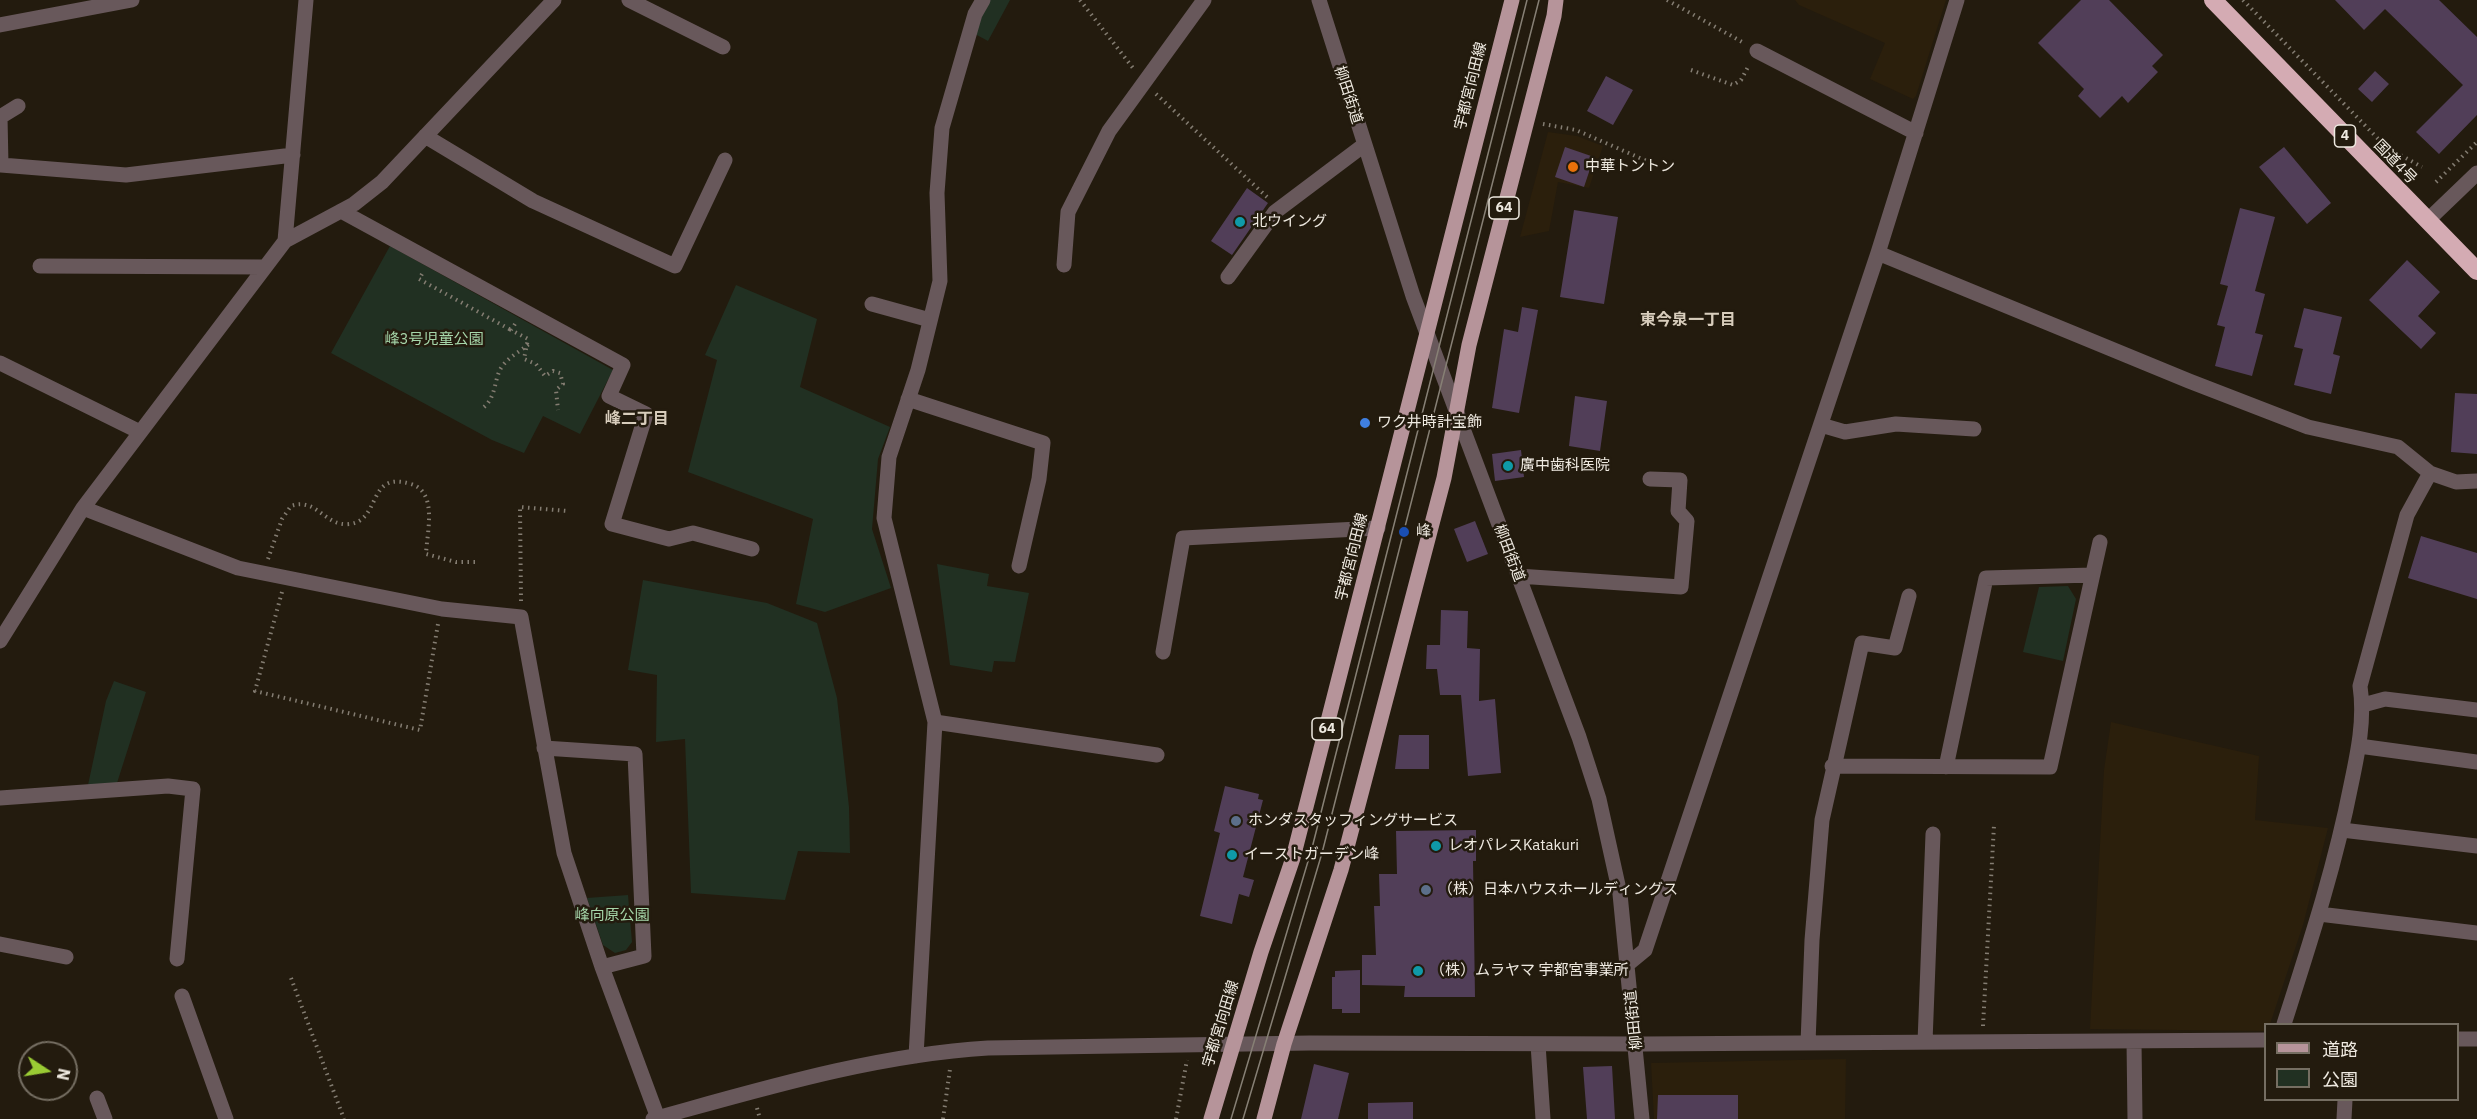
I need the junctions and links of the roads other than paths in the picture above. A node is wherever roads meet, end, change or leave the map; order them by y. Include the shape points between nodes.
1 (132, 0) edge
2 (306, 0) edge
3 (554, 0) edge
4 (629, 0) edge
5 (983, 0) edge
6 (1204, 0) edge
7 (1319, 0) edge
8 (1556, 0) edge
9 (1957, 0) edge
10 (2213, 0) edge
11 (1510, 4) edge
12 (0, 25) edge
13 (723, 47) dead end
14 (1757, 51) road end
15 (18, 106) dead end
16 (1916, 133) junction
17 (425, 136) junction
18 (1364, 145) junction
19 (293, 155) junction
20 (724, 160) dead end
21 (2477, 173) edge
22 (341, 211) junction
23 (2427, 221) junction
24 (285, 241) junction
25 (1878, 253) junction
26 (1064, 265) dead end
27 (40, 266) dead end
28 (266, 267) junction
29 (2477, 271) edge
30 (1228, 277) dead end
31 (872, 304) dead end
32 (930, 320) junction
33 (1427, 334) junction
34 (0, 363) edge
35 (908, 399) junction
36 (1456, 416) junction
37 (1821, 424) junction
38 (1974, 429) dead end
39 (140, 432) junction
40 (2430, 473) junction
41 (1650, 479) dead end
42 (2477, 481) edge
43 (83, 508) junction
44 (1378, 528) junction
45 (2100, 542) dead end
46 (752, 549) dead end
47 (1020, 566) dead end
48 (2092, 575) junction
49 (1518, 576) junction
50 (1909, 596) dead end
51 (2, 634) edge
52 (1163, 652) dead end
53 (2363, 705) junction
54 (2477, 710) edge
55 (935, 722) junction
56 (2359, 746) junction
57 (544, 748) junction
58 (1157, 755) dead end
59 (2477, 762) edge
60 (1832, 766) junction
61 (1946, 767) junction
62 (0, 798) edge
63 (2342, 830) junction
64 (1933, 834) dead end
65 (2477, 846) edge
66 (2319, 914) junction
67 (2477, 933) edge
68 (0, 944) edge
69 (66, 957) dead end
70 (177, 959) dead end
71 (1628, 964) junction
72 (602, 967) junction
73 (182, 996) dead end
74 (2284, 1023) edge
75 (2459, 1039) edge
76 (2477, 1039) edge
77 (2264, 1040) edge
78 (2134, 1041) junction
79 (1924, 1042) junction
80 (1808, 1043) junction
81 (1233, 1044) junction
82 (1284, 1044) junction
83 (1538, 1044) junction
84 (1636, 1044) junction
85 (916, 1056) junction
86 (97, 1098) dead end
87 (2345, 1101) edge
88 (656, 1118) edge
89 (105, 1119) edge
90 (226, 1119) edge
91 (1211, 1119) edge
92 (1264, 1119) edge
93 (1543, 1119) edge
94 (1642, 1119) edge
95 (2135, 1119) edge
96 (2344, 1119) edge

1 - 12 street
2 - 19 street
3 - 17 street
4 - 13 street
5 - 32 street via 975,14 942,128 937,193 940,281
6 - 26 street via 1109,131 1068,212
7 - 18 street, 柳田街道
8 - 36 main road, 64 via 1469,345
9 - 16 street
10 - 23 highway, 国道4号 / 4
11 - 33 main road, 宇都宮向田線 / 64
14 - 16 street
15 - 19 street via 0,117 1,165 126,175
16 - 25 street
17 - 20 street via 533,201 675,266
17 - 22 street via 382,182
18 - 30 street via 1280,209
18 - 33 street, 柳田街道
19 - 24 street
21 - 23 street
22 - 24 street
22 - 46 street via 623,365 609,396 646,414 612,524 669,539 693,532
23 - 29 highway, 国道4号 / 4
24 - 28 street
25 - 37 street
25 - 40 street via 2308,427 2398,447
27 - 28 street
28 - 39 street
31 - 32 street
32 - 35 street
33 - 36 street, 柳田街道
33 - 44 main road, 宇都宮向田線 / 64
34 - 39 street
35 - 47 street via 1043,442
35 - 55 street via 889,457 884,518
36 - 49 street, 柳田街道
36 - 82 main road, 64 via 1444,478 1341,870
37 - 38 street via 1845,432 1896,424
37 - 71 street via 1645,950
39 - 43 street
40 - 42 street via 2456,482
40 - 53 street via 2407,515 2360,686
41 - 49 street via 1680,480 1678,511 1687,521 1681,587
43 - 51 street
43 - 57 street via 238,568 442,609 521,616
44 - 52 street via 1183,538
44 - 81 main road, 宇都宮向田線 / 64 via 1293,858
45 - 48 street
48 - 61 street via 1986,578
48 - 61 street via 2050,767
49 - 71 street, 柳田街道 via 1599,799 1620,894
50 - 60 street via 1895,648 1862,643
53 - 54 street via 2385,699
53 - 56 street
55 - 58 street
55 - 85 street
56 - 59 street
56 - 63 street
57 - 72 street via 564,853
57 - 72 street via 635,754 644,956
60 - 61 street
60 - 80 street via 1822,819
62 - 70 street via 168,786 193,789
63 - 65 street
63 - 66 street
64 - 79 street
66 - 67 street
66 - 74 street
68 - 69 street
71 - 84 street, 柳田街道
72 - 88 street
73 - 90 street
75 - 76 street
77 - 78 street
78 - 79 street
78 - 95 street
79 - 80 street
80 - 84 street
81 - 82 street
81 - 85 street via 953,1050
81 - 91 main road, 宇都宮向田線 / 64
82 - 83 street
82 - 92 main road, 64
83 - 84 street
83 - 93 street
84 - 94 street, 柳田街道
85 - 88 street via 844,1070
86 - 89 street
87 - 96 street

